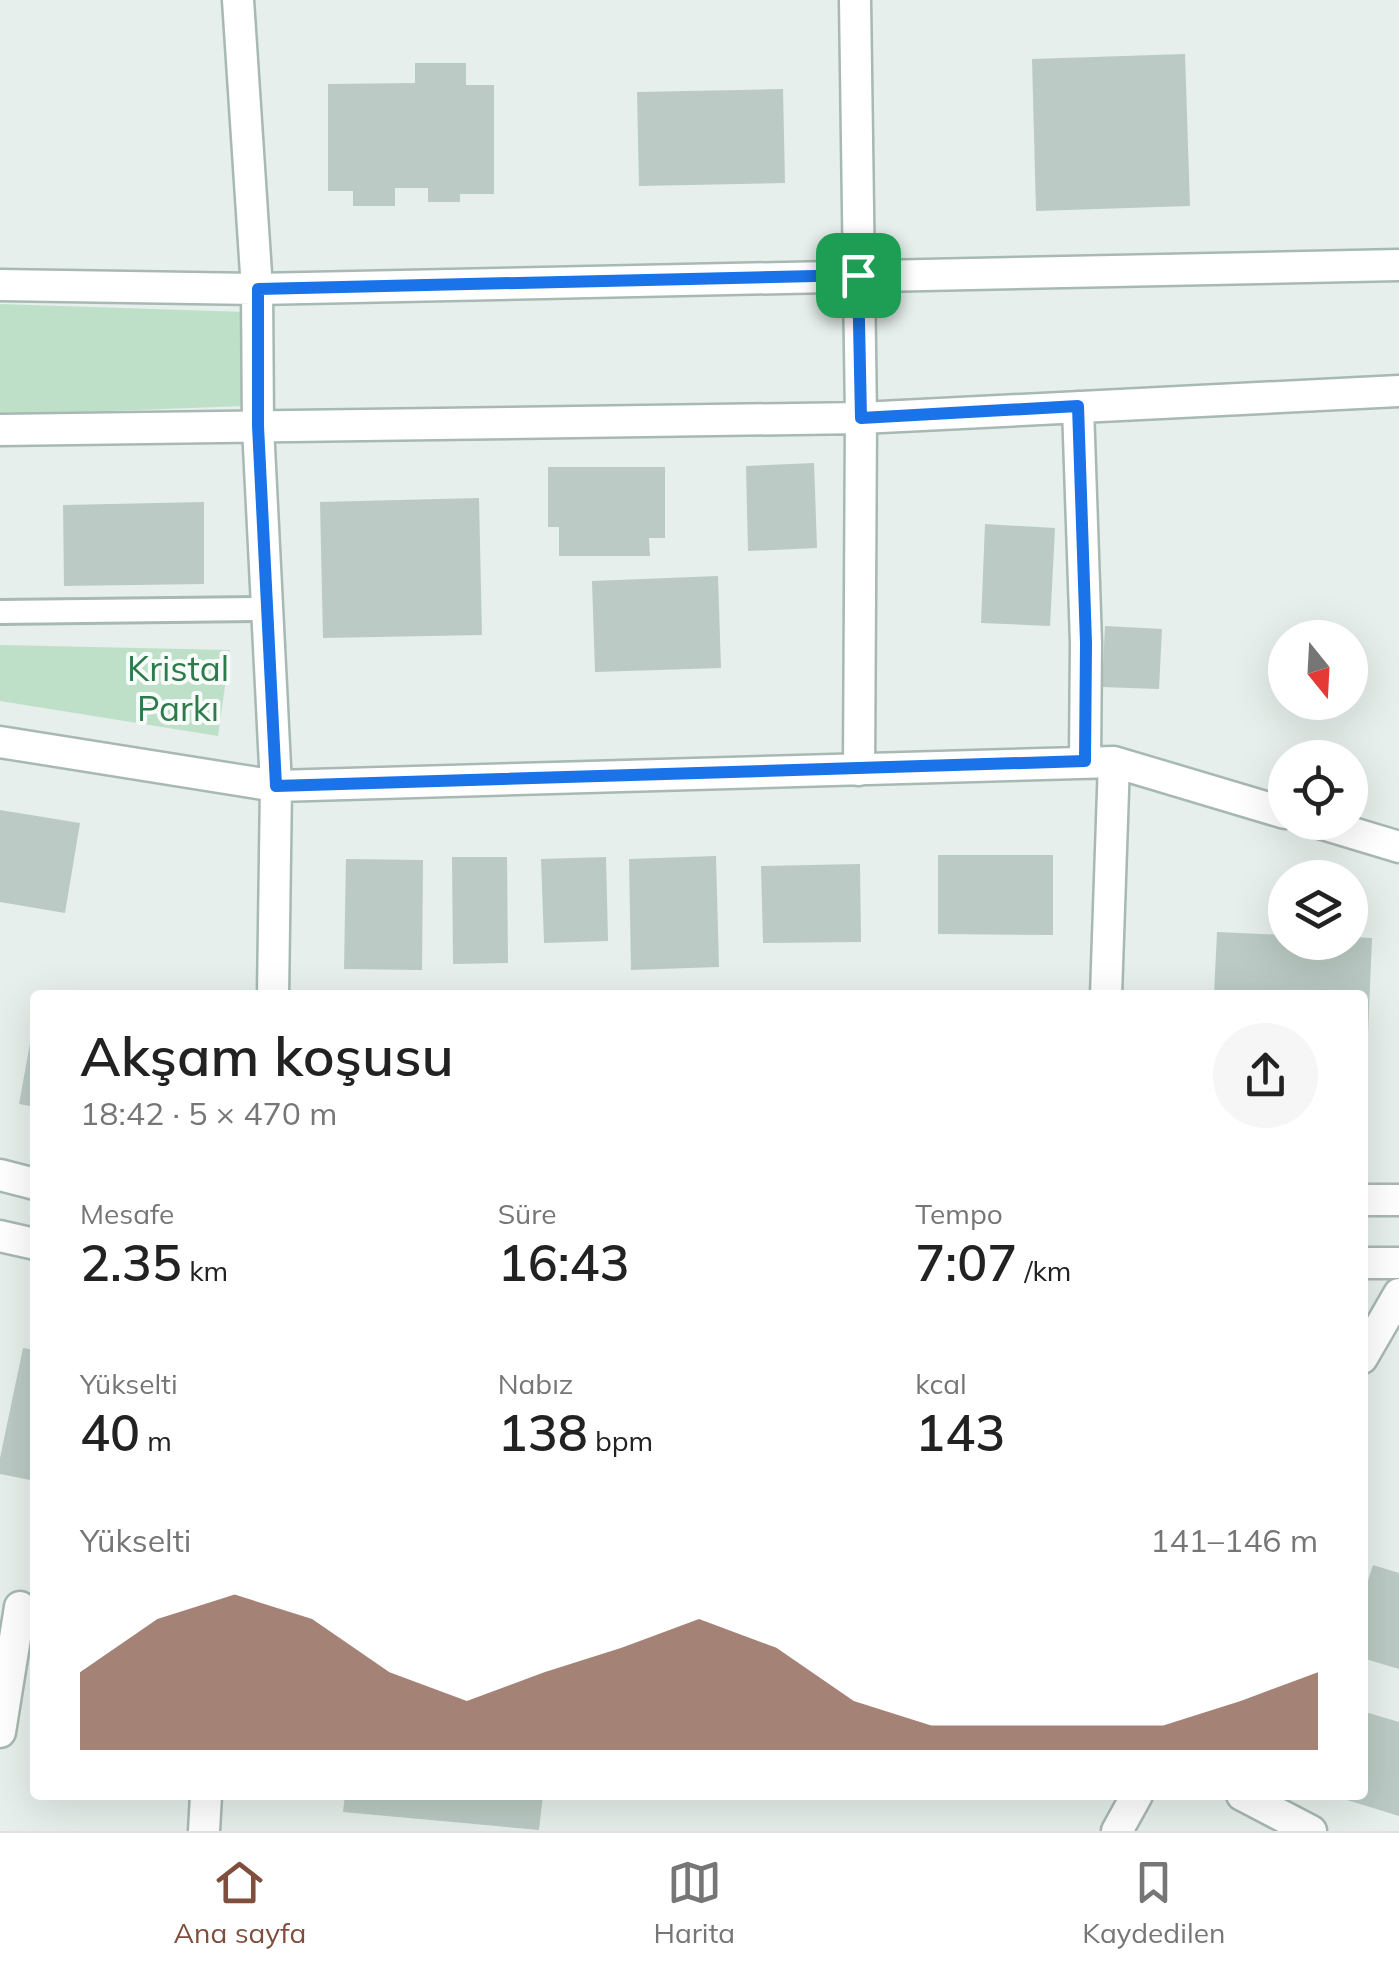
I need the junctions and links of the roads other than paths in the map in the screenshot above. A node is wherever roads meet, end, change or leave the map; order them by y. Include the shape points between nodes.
1 (238, 0) edge
2 (854, 0) edge
3 (1399, 266) edge
4 (858, 275) junction
5 (0, 285) edge
6 (258, 289) junction
7 (1399, 391) edge
8 (1078, 406) junction
9 (861, 418) junction
10 (258, 426) junction
11 (0, 430) edge
12 (268, 609) junction
13 (0, 612) edge
14 (0, 742) edge
15 (1100, 762) junction
16 (859, 770) junction
17 (276, 786) junction
18 (1268, 808) edge
19 (1368, 838) edge
20 (1399, 848) edge
21 (273, 990) edge
22 (1106, 990) edge
23 (0, 1175) edge
24 (30, 1183) edge
25 (1368, 1200) edge
26 (1399, 1200) edge
27 (0, 1236) edge
28 (30, 1243) edge
29 (1368, 1263) edge
30 (1399, 1263) edge
31 (1399, 1294) edge
32 (1368, 1348) edge
33 (18, 1607) edge
34 (0, 1732) edge
35 (206, 1800) edge
36 (1134, 1800) edge
37 (1251, 1800) edge
38 (204, 1831) edge
39 (1117, 1831) edge
40 (1310, 1831) edge

1 - 6 street
2 - 4 street
3 - 4 street
4 - 6 street
4 - 9 street
5 - 6 street
6 - 10 street
7 - 8 street
8 - 9 street
8 - 15 street via 1086,643
9 - 10 street
9 - 16 street
10 - 11 street
10 - 12 street
12 - 13 lane
12 - 17 street
14 - 17 street
15 - 16 street
15 - 18 street
15 - 22 street
16 - 17 street
17 - 21 street
19 - 20 street
23 - 24 street
25 - 26 street
27 - 28 street
29 - 30 street
31 - 32 street
33 - 34 street
35 - 38 street
36 - 39 street
37 - 40 street

